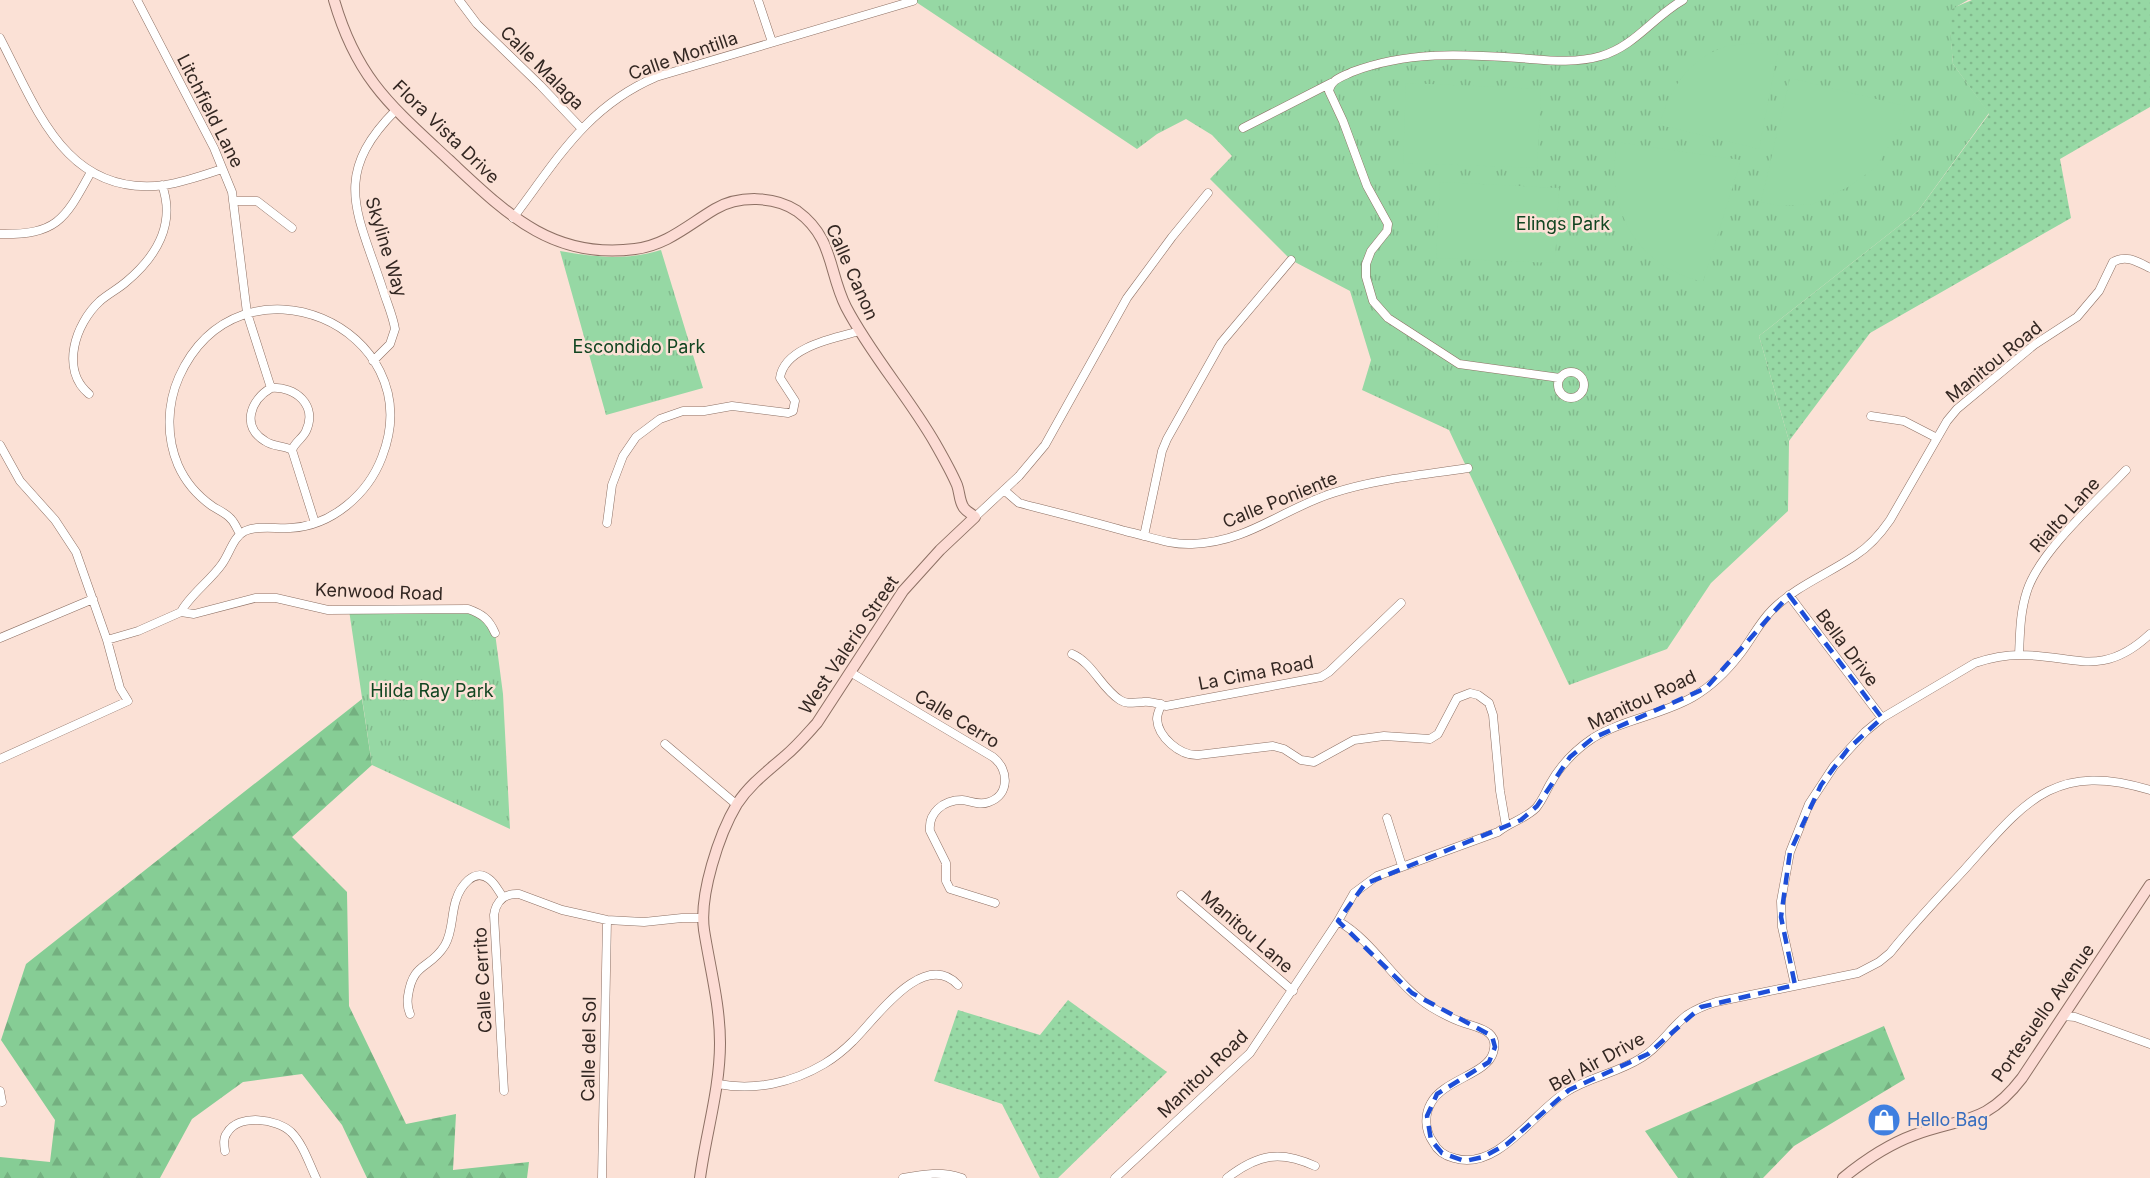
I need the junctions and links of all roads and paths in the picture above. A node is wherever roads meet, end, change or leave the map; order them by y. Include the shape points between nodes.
1 (137, 0) edge
2 (334, 0) edge
3 (459, 0) edge
4 (758, 0) edge
5 (1683, 0) edge
6 (914, 1) edge
7 (0, 38) edge
8 (772, 42) junction
9 (1333, 82) junction
10 (396, 110) junction
11 (580, 128) junction
12 (1243, 128) dead end
13 (222, 169) junction
14 (91, 172) junction
15 (162, 185) junction
16 (1208, 193) dead end
17 (233, 201) junction
18 (513, 218) junction
19 (292, 228) dead end
20 (0, 234) edge
21 (578, 247) joint
22 (1291, 260) dead end
23 (2150, 268) edge
24 (247, 313) junction
25 (860, 330) junction
26 (373, 361) junction
27 (1560, 378) dead end
28 (271, 388) junction
29 (89, 394) dead end
30 (1870, 416) dead end
31 (1937, 438) junction
32 (0, 445) edge
33 (292, 450) junction
34 (1468, 468) dead end
35 (2126, 470) dead end
36 (1004, 490) junction
37 (973, 515) junction
38 (315, 523) junction
39 (607, 523) dead end
40 (240, 534) junction
41 (1144, 536) junction
42 (1789, 595) junction
43 (93, 599) junction
44 (1401, 603) dead end
45 (181, 612) junction
46 (495, 633) dead end
47 (2150, 634) edge
48 (0, 638) edge
49 (107, 640) junction
50 (1072, 654) dead end
51 (2019, 655) junction
52 (850, 672) junction
53 (1161, 704) junction
54 (1882, 718) junction
55 (665, 744) dead end
56 (0, 759) edge
57 (2150, 790) edge
58 (737, 805) junction
59 (1387, 818) dead end
60 (1506, 826) junction
61 (1402, 866) junction
62 (2150, 885) edge
63 (1181, 895) dead end
64 (503, 897) junction
65 (995, 903) dead end
66 (704, 918) junction
67 (607, 920) junction
68 (1338, 921) junction
69 (1795, 985) junction
70 (958, 986) dead end
71 (1293, 991) junction
72 (410, 1014) dead end
73 (2063, 1016) junction
74 (2150, 1044) edge
75 (718, 1084) junction
76 (0, 1091) edge
77 (504, 1091) dead end
78 (2, 1102) dead end
79 (225, 1151) dead end
80 (1316, 1166) dead end
81 (316, 1178) edge
82 (602, 1178) edge
83 (700, 1178) edge
84 (903, 1178) edge
85 (962, 1178) edge
86 (1115, 1178) edge
87 (1227, 1178) edge
88 (1842, 1178) edge

1 - 13 street, Litchfield Lane
2 - 10 street, Flora Vista Drive via 363,70
3 - 11 street, Calle Malaga via 477,24
4 - 8 street
5 - 9 street via 1627,45 1601,56 1568,61 1465,54 1413,56 1363,68
6 - 8 street, Calle Montilla
7 - 14 street via 52,136
8 - 11 street, Calle Montilla via 643,83 608,104
9 - 12 street
9 - 27 street via 1329,91 1367,186 1388,224 1366,264 1373,301 1388,318 1459,364
10 - 18 street, Flora Vista Drive
10 - 26 street, Skyline Way via 363,151 355,184 356,209 395,329 390,344
11 - 18 street, Calle Montilla
13 - 15 street
13 - 17 street, Litchfield Lane
14 - 15 street via 125,184
14 - 20 street via 70,210 52,226 33,233
15 - 29 street via 166,220 160,241 138,271 91,310 76,338 75,376
16 - 36 street, West Valerio Street via 1127,298 1045,445
17 - 19 street via 257,201
17 - 24 street, Litchfield Lane
18 - 21 street, Flora Vista Drive via 544,236
21 - 25 street, Calle Canon via 614,251 645,248 675,236 727,204 760,199 783,204 806,218 821,236 843,301
22 - 41 street via 1221,343 1172,429 1162,452
23 - 31 street, Manitou Road via 2122,258 2113,262 2099,291 2077,317 2034,345 1957,409
24 - 26 street via 285,309 318,316 353,336
24 - 28 street, Litchfield Lane
24 - 40 street via 225,323 192,354 176,383 169,427 172,450 183,474 199,495 232,519
25 - 37 street, Calle Canon via 934,441 958,488 960,500
25 - 39 street via 806,349 783,365 780,378 795,401 793,411 732,406 683,411 648,427 623,456 612,485
26 - 38 street via 384,381 389,410 383,454 359,494 342,509
28 - 33 street via 294,391 308,409 306,432
28 - 33 street via 254,403 252,426 263,441
30 - 31 street via 1904,421
31 - 42 street, Manitou Road via 1881,533 1856,556
32 - 43 street via 20,481 76,552
33 - 38 street
34 - 41 street, Calle Poniente via 1334,492 1229,539 1191,544
35 - 51 street, Rialto Lane via 2052,549 2032,577 2023,606
36 - 37 street, West Valerio Street
36 - 41 street, Calle Poniente via 1019,503
37 - 52 street, West Valerio Street via 903,591
38 - 40 street via 259,528
40 - 45 street via 212,578 186,602
42 - 54 street, Bella Drive
42 - 60 street, Manitou Road via 1766,617 1719,678 1677,705 1593,738 1559,770 1538,807
43 - 48 street
43 - 49 street
44 - 53 street, La Cima Road via 1321,677
45 - 46 street, Kenwood Road via 194,614 255,598 276,598 328,610 463,609 483,615
45 - 49 street, Kenwood Road
47 - 51 street via 2129,650 2102,660 2083,663
49 - 56 street via 120,688 128,701
50 - 53 street, La Cima Road via 1085,662 1118,699 1128,704
51 - 54 street via 1975,663
52 - 58 street, West Valerio Street via 815,725
52 - 65 street, Calle Cerro via 1001,764 1005,784 997,798 982,804 961,800 945,804 933,814 929,826 946,863 950,889
53 - 60 street via 1157,719 1160,729 1188,754 1273,746 1310,762 1320,761 1353,740 1384,736 1430,739 1438,734 1458,698 1478,694 1489,702 1493,715
54 - 69 street via 1834,766 1800,825 1781,901
55 - 58 street
57 - 69 street, Bel Air Drive via 2103,780 2069,783 2041,794 2014,814 1879,962 1858,973
58 - 66 street, West Valerio Street via 715,858
59 - 61 street
60 - 61 street, Manitou Road
61 - 68 street, Manitou Road via 1365,884 1349,900
62 - 73 street, Portesuello Avenue
63 - 71 street, Manitou Lane
64 - 67 street via 519,894 562,910
64 - 72 street via 485,876 472,877 465,883 456,900 446,944 412,978 407,1008
64 - 77 street, Calle Cerrito via 494,915
66 - 67 street
66 - 75 street, West Valerio Street via 720,1040
67 - 82 street, Calle del Sol
68 - 69 street, Bel Air Drive via 1361,937 1412,993 1446,1016 1484,1029 1492,1036 1495,1047 1489,1062 1444,1088 1428,1108 1426,1125 1431,1140 1442,1153 1457,1160 1483,1157 1507,1144 1559,1097 1648,1054 1679,1022 1701,1007
68 - 71 street, Manitou Road
70 - 75 street via 938,975 918,979 890,1001 838,1055 794,1078 752,1086
71 - 86 street, Manitou Road via 1250,1053
73 - 74 street
73 - 88 street, Portesuello Avenue via 2022,1078 2000,1102 1973,1119 1897,1142
75 - 83 street, West Valerio Street
76 - 78 street
79 - 81 street via 225,1136 230,1128 251,1120 271,1121 289,1130 299,1141
80 - 87 street via 1295,1158 1273,1156 1252,1162
84 - 85 street via 929,1173

